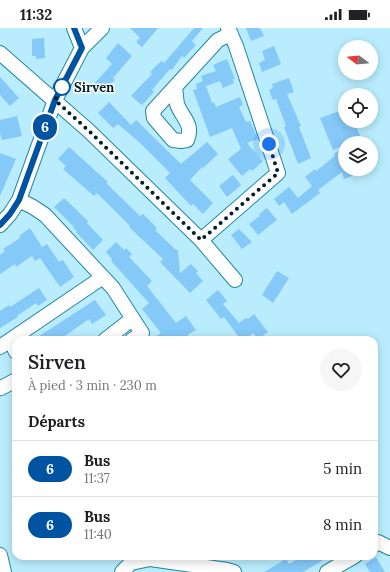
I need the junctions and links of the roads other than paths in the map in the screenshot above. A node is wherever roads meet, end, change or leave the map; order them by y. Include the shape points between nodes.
1 (74, 28) edge
2 (102, 28) edge
3 (230, 31) edge
4 (82, 48) junction
5 (0, 53) edge
6 (175, 88) dead end
7 (55, 100) junction
8 (19, 200) junction
9 (0, 225) edge
10 (201, 240) junction
11 (103, 277) junction
12 (235, 280) dead end
13 (132, 319) junction
14 (23, 336) edge
15 (110, 336) edge
16 (138, 336) edge
17 (12, 382) edge
18 (0, 387) edge
19 (378, 542) edge
20 (390, 548) edge
21 (0, 555) edge
22 (348, 560) edge
23 (4, 572) edge
24 (122, 572) edge
25 (234, 572) edge
26 (327, 572) edge

1 - 4 street
2 - 4 street
3 - 6 street via 218,40
3 - 10 street via 278,173
4 - 7 street
5 - 7 street
7 - 8 street
7 - 10 street
8 - 9 street
8 - 11 street via 45,216
10 - 12 street
11 - 13 street
11 - 14 street
13 - 15 street
13 - 16 street via 142,333
17 - 18 street
19 - 20 street
21 - 23 street
22 - 26 street
24 - 25 street via 131,563 150,560

